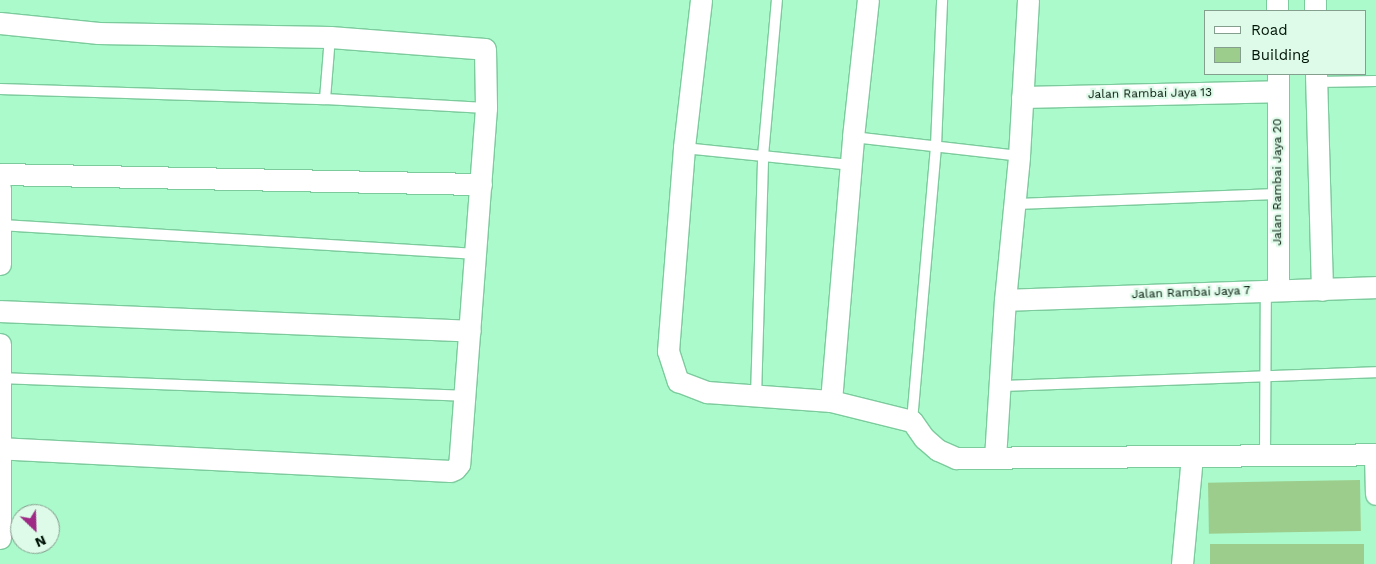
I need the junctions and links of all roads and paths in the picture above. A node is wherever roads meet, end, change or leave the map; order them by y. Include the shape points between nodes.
1 (701, 0) edge
2 (777, 0) edge
3 (868, 0) edge
4 (942, 0) edge
5 (1028, 0) edge
6 (0, 23) edge
7 (330, 37) junction
8 (1316, 78) edge
9 (1376, 81) edge
10 (1278, 83) edge
11 (0, 88) edge
12 (1022, 97) junction
13 (325, 99) junction
14 (486, 108) junction
15 (852, 137) junction
16 (936, 146) junction
17 (684, 148) junction
18 (764, 156) junction
19 (1019, 156) junction
20 (850, 165) junction
21 (0, 174) edge
22 (481, 184) junction
23 (0, 188) edge
24 (1278, 194) junction
25 (1015, 204) junction
26 (1, 225) edge
27 (476, 254) junction
28 (0, 264) edge
29 (1376, 287) edge
30 (1272, 290) junction
31 (1322, 290) junction
32 (1005, 300) junction
33 (0, 311) edge
34 (470, 331) junction
35 (0, 344) edge
36 (1376, 372) edge
37 (1265, 376) junction
38 (1, 378) edge
39 (1001, 386) junction
40 (465, 396) junction
41 (756, 397) junction
42 (831, 401) junction
43 (912, 421) junction
44 (1, 448) edge
45 (1375, 454) edge
46 (1265, 455) junction
47 (1192, 456) junction
48 (995, 458) junction
49 (1376, 494) edge
50 (0, 538) edge
51 (1182, 564) edge

1 - 17 street
2 - 18 lane
3 - 15 street
4 - 16 lane
5 - 12 street
6 - 7 street via 98,33
7 - 13 lane
7 - 14 street via 485,48
8 - 9 lane
8 - 31 street
10 - 12 street, Jalan Rambai Jaya 13
10 - 24 street, Jalan Rambai Jaya 20
11 - 13 lane
12 - 19 street
13 - 14 lane
14 - 22 street
15 - 16 lane
15 - 20 street
16 - 19 lane
16 - 43 lane
17 - 18 lane
17 - 41 street via 668,351 678,380 707,392
18 - 20 lane
18 - 41 lane
19 - 25 street
20 - 42 street
21 - 22 street
22 - 27 street
23 - 26 street
24 - 25 lane
24 - 30 street, Jalan Rambai Jaya 20
25 - 32 street
26 - 27 lane
26 - 28 street
27 - 34 street
29 - 31 street, Jalan Rambai Jaya 7
30 - 31 street, Jalan Rambai Jaya 7
30 - 32 street, Jalan Rambai Jaya 7
30 - 37 lane
32 - 39 street
33 - 34 street
34 - 40 street
35 - 38 street
36 - 37 lane
37 - 39 lane
37 - 46 lane
38 - 40 lane
38 - 44 street
39 - 48 street
40 - 44 street via 459,464 450,471
41 - 42 street
42 - 43 street
43 - 48 street via 938,450 956,458
44 - 50 street
45 - 46 street
45 - 49 street
46 - 47 street
47 - 48 street
47 - 51 street

